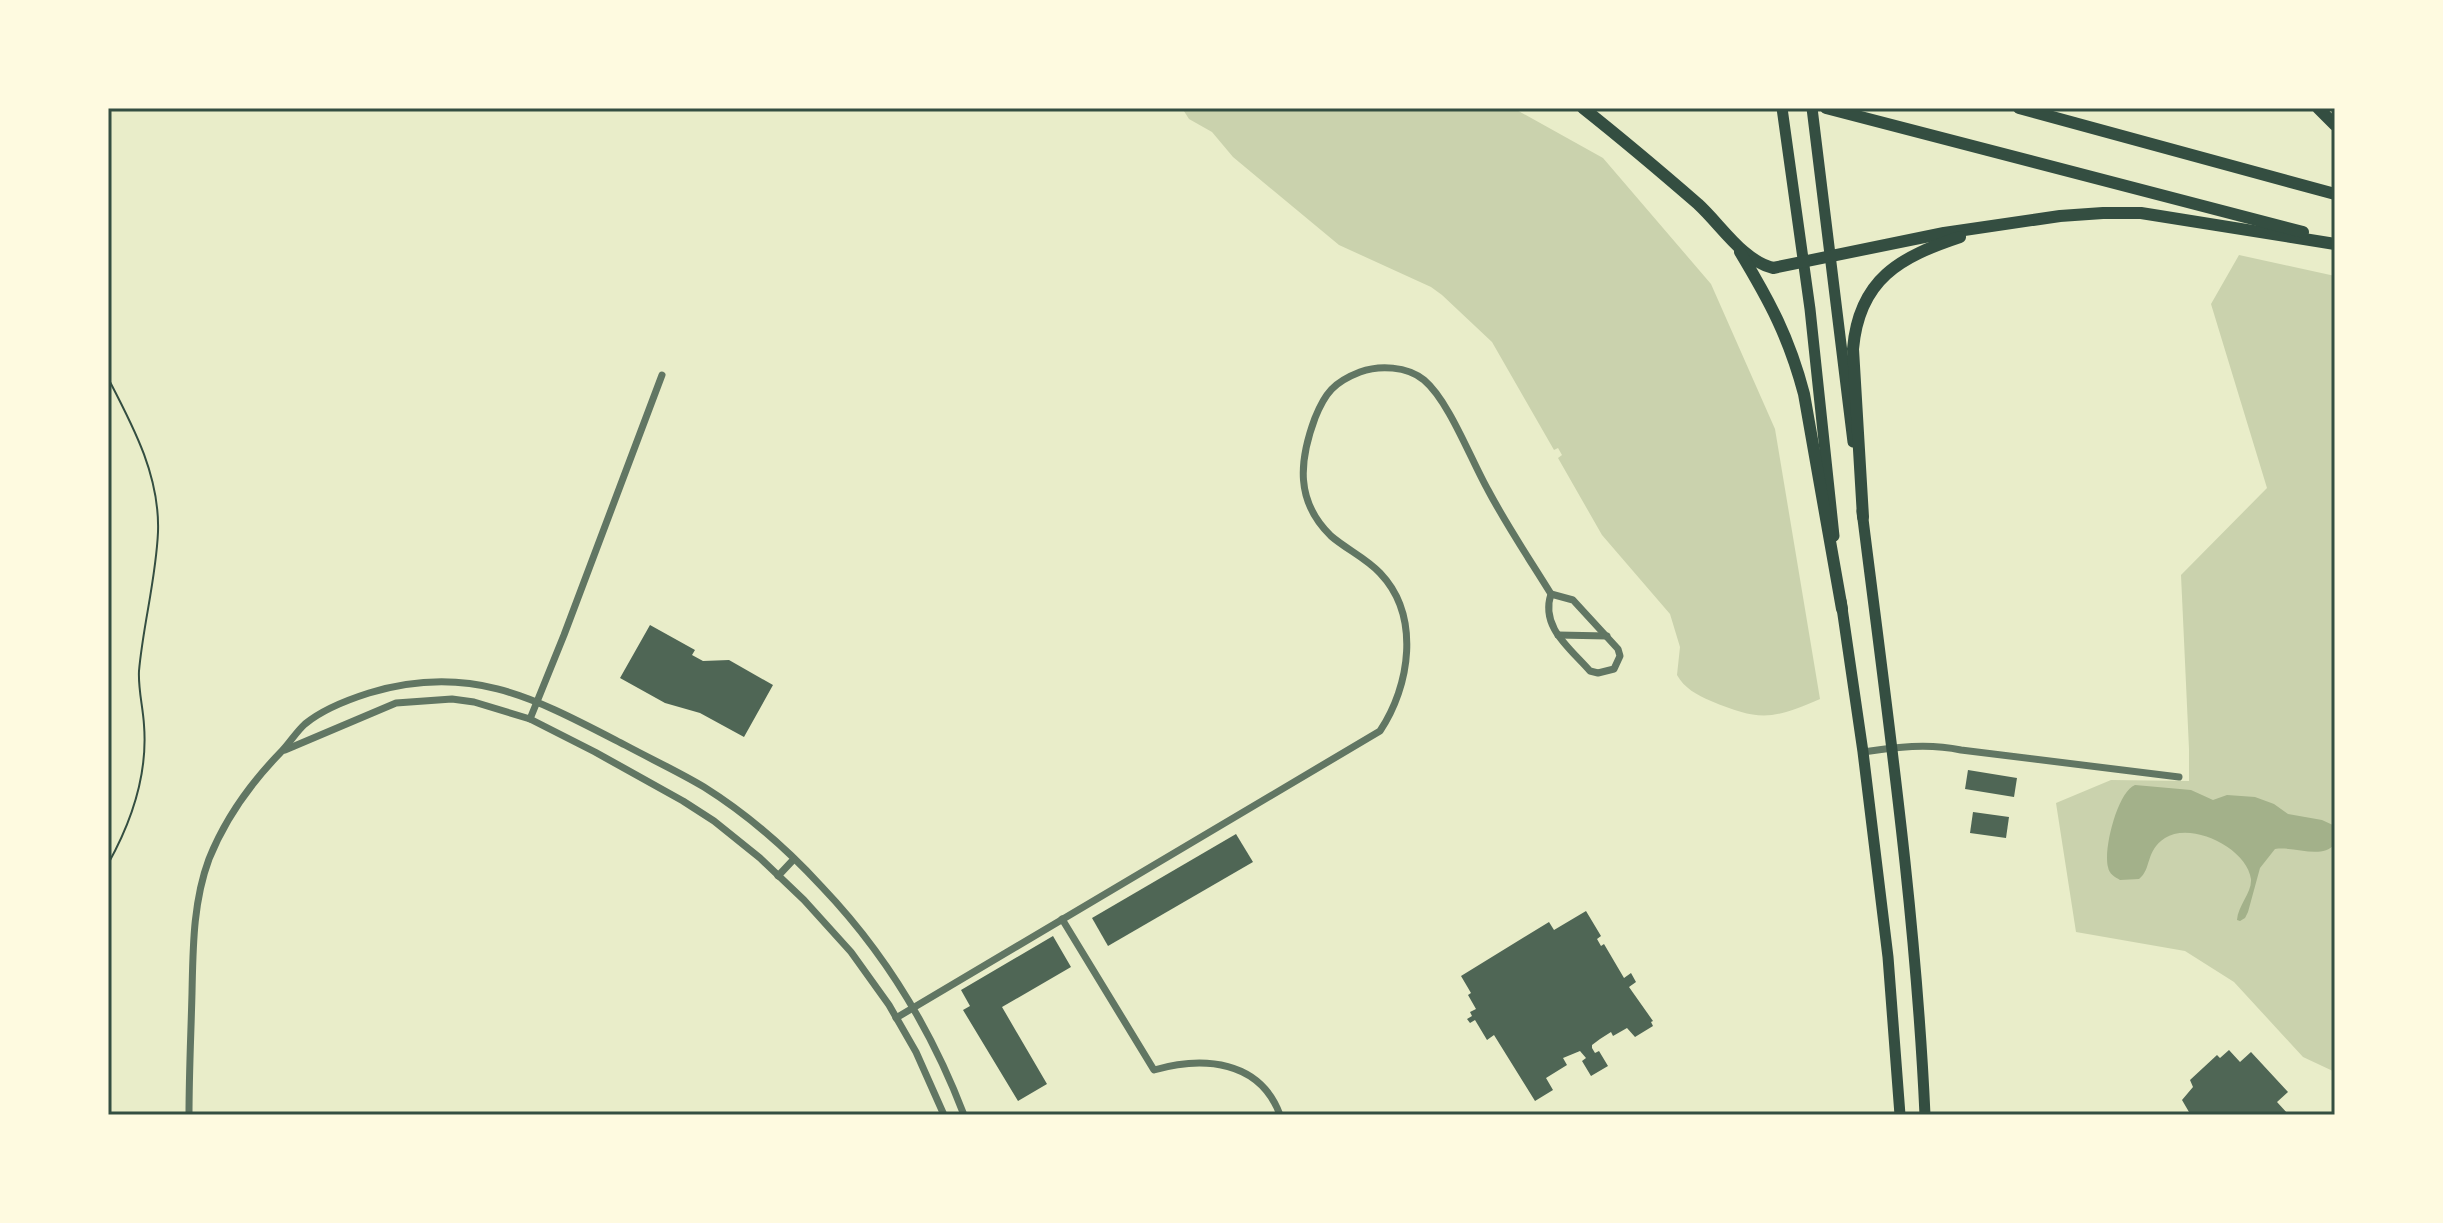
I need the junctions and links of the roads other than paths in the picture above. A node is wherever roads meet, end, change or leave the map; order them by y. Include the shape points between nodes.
1 (1583, 108) edge
2 (1782, 108) edge
3 (1812, 108) edge
4 (1826, 108) edge
5 (2019, 108) edge
6 (2318, 108) edge
7 (2335, 125) edge
8 (2335, 194) edge
9 (1987, 227) junction
10 (1732, 239) junction
11 (2335, 242) edge
12 (1830, 257) junction
13 (1804, 262) junction
14 (662, 375) dead end
15 (1863, 517) junction
16 (1551, 594) junction
17 (1842, 609) junction
18 (1558, 635) junction
19 (1607, 636) junction
20 (537, 701) junction
21 (530, 719) junction
22 (1891, 748) junction
23 (283, 750) junction
24 (1863, 752) junction
25 (2179, 777) dead end
26 (794, 859) junction
27 (778, 876) junction
28 (1062, 919) junction
29 (913, 1008) junction
30 (896, 1018) junction
31 (1279, 1114) edge
32 (189, 1115) edge
33 (944, 1115) edge
34 (964, 1115) edge
35 (1900, 1115) edge
36 (1925, 1115) edge

1 - 10 highway
2 - 13 highway
3 - 12 highway
4 - 11 highway
5 - 8 highway
6 - 7 highway
9 - 11 highway via 2060,216 2141,213
9 - 12 highway
9 - 15 highway via 1895,266 1871,291 1855,327
10 - 13 highway via 1763,265
10 - 17 highway via 1770,301 1796,364
12 - 13 highway
12 - 15 highway
13 - 17 highway
14 - 20 street
15 - 22 highway
16 - 18 street via 1549,620
16 - 19 street via 1573,600
16 - 28 street via 1426,381 1392,368 1371,368 1337,382 1305,445 1306,499 1331,535 1380,573 1403,615 1406,664 1391,714 1380,731
17 - 24 highway
18 - 19 street
18 - 19 street via 1590,671 1598,673 1614,669 1620,656
20 - 21 street
20 - 23 street via 498,688 443,680 393,686 329,709 305,724
20 - 26 street via 704,787
21 - 23 street via 452,699 396,703
21 - 27 street via 683,801
22 - 24 street
22 - 25 street via 1938,745
22 - 36 highway
23 - 32 street via 230,816 198,898
24 - 35 highway via 1888,957
26 - 27 street
26 - 29 street via 855,925
27 - 30 street via 851,952
28 - 29 street
28 - 31 street via 1154,1070 1225,1065 1263,1084
29 - 30 street
29 - 34 street
30 - 33 street

